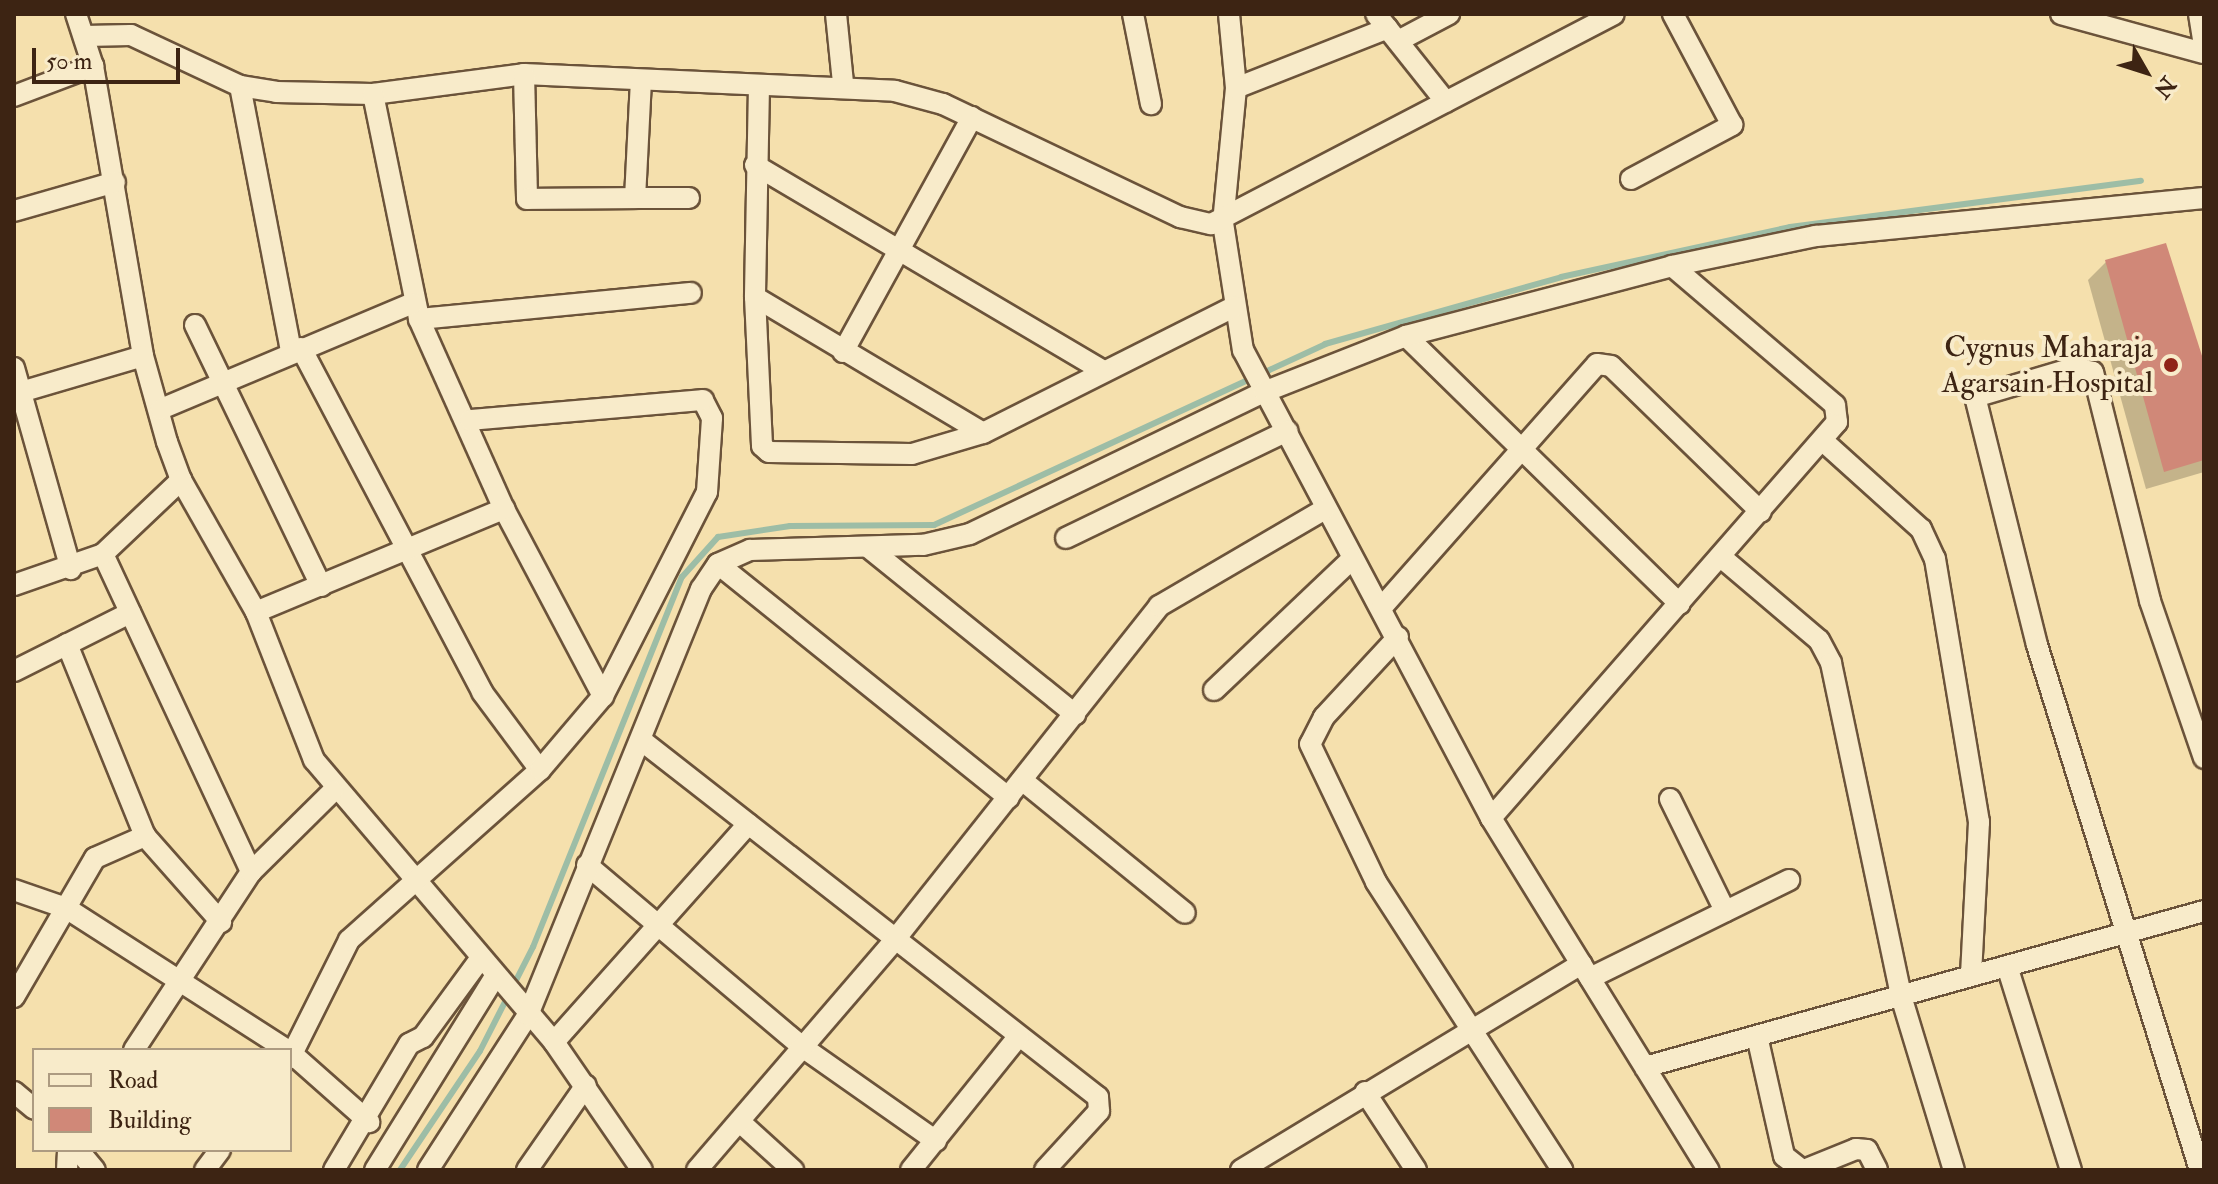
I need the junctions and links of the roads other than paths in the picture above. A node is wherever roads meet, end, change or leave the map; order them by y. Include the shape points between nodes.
1 (76, 14) edge
2 (836, 14) edge
3 (1133, 14) edge
4 (1229, 14) edge
5 (1449, 14) edge
6 (1614, 14) edge
7 (1673, 14) edge
8 (2061, 14) edge
9 (2199, 14) edge
10 (1387, 28) edge
11 (85, 36) junction
12 (2204, 46) edge
13 (2204, 53) edge
14 (93, 66) junction
15 (524, 74) junction
16 (641, 80) junction
17 (843, 83) junction
18 (240, 86) junction
19 (759, 86) junction
20 (1236, 88) junction
21 (373, 94) junction
22 (14, 96) edge
23 (1446, 102) junction
24 (1151, 104) dead end
25 (972, 117) junction
26 (755, 165) junction
27 (1631, 179) dead end
28 (115, 182) junction
29 (635, 198) junction
30 (689, 198) dead end
31 (2204, 198) edge
32 (14, 211) edge
33 (1223, 223) junction
34 (901, 257) junction
35 (1672, 266) junction
36 (691, 293) dead end
37 (755, 297) junction
38 (1234, 307) junction
39 (416, 311) junction
40 (195, 325) dead end
41 (1406, 336) junction
42 (296, 350) junction
43 (843, 352) junction
44 (143, 356) junction
45 (14, 368) edge
46 (1103, 371) junction
47 (223, 379) junction
48 (1260, 387) junction
49 (16, 393) edge
50 (161, 409) junction
51 (470, 420) junction
52 (1287, 431) junction
53 (983, 433) junction
54 (1822, 440) junction
55 (1527, 448) junction
56 (181, 480) junction
57 (504, 509) junction
58 (1325, 509) junction
59 (1761, 512) junction
60 (1066, 538) dead end
61 (869, 548) junction
62 (411, 553) junction
63 (103, 554) junction
64 (1721, 557) junction
65 (1352, 559) junction
66 (718, 564) junction
67 (71, 569) junction
68 (14, 585) edge
69 (321, 586) junction
70 (1680, 604) junction
71 (1382, 607) junction
72 (256, 612) junction
73 (130, 613) junction
74 (1398, 637) junction
75 (67, 644) junction
76 (14, 671) edge
77 (1214, 690) dead end
78 (603, 696) junction
79 (1075, 714) junction
80 (641, 740) junction
81 (2204, 758) edge
82 (540, 770) junction
83 (1022, 780) junction
84 (333, 791) junction
85 (1009, 798) junction
86 (1670, 799) dead end
87 (1491, 818) junction
88 (748, 824) junction
89 (145, 836) junction
90 (587, 865) junction
91 (251, 872) junction
92 (420, 878) junction
93 (1789, 880) dead end
94 (14, 890) edge
95 (66, 908) junction
96 (1725, 911) junction
97 (2204, 911) edge
98 (1185, 913) dead end
99 (221, 922) junction
100 (659, 927) junction
101 (2130, 932) junction
102 (893, 942) junction
103 (480, 959) junction
104 (2007, 966) junction
105 (1586, 971) junction
106 (1971, 976) junction
107 (186, 981) junction
108 (498, 983) junction
109 (1901, 996) junction
110 (14, 997) edge
111 (523, 1010) junction
112 (1471, 1029) junction
113 (1757, 1036) junction
114 (1018, 1037) junction
115 (554, 1042) junction
116 (801, 1046) junction
117 (136, 1048) edge
118 (283, 1048) edge
119 (292, 1049) edge
120 (292, 1055) edge
121 (1645, 1067) junction
122 (586, 1085) junction
123 (14, 1092) edge
124 (1365, 1092) junction
125 (32, 1107) edge
126 (369, 1122) junction
127 (740, 1122) junction
128 (936, 1141) junction
129 (80, 1152) edge
130 (218, 1152) edge
131 (95, 1170) edge
132 (205, 1170) edge
133 (334, 1170) edge
134 (375, 1170) edge
135 (428, 1170) edge
136 (527, 1170) edge
137 (642, 1170) edge
138 (697, 1170) edge
139 (793, 1170) edge
140 (911, 1170) edge
141 (1045, 1170) edge
142 (1241, 1170) edge
143 (1416, 1170) edge
144 (1562, 1170) edge
145 (1708, 1170) edge
146 (1803, 1170) edge
147 (1877, 1170) edge
148 (1954, 1170) edge
149 (2071, 1170) edge
150 (2200, 1170) edge

1 - 11 street
2 - 17 street
3 - 24 street
4 - 20 street
5 - 10 street
6 - 23 street
7 - 27 street via 1732,125
8 - 13 street
9 - 12 street
10 - 20 street
10 - 23 street
11 - 14 street
11 - 18 street via 131,35
14 - 22 street
14 - 28 street
15 - 16 street
15 - 21 street
15 - 29 street via 527,199
16 - 19 street
16 - 29 street
17 - 19 street
17 - 25 street via 895,91
18 - 21 street
18 - 42 street
19 - 26 street
20 - 33 street
21 - 39 street
23 - 33 street
25 - 33 street via 1180,217
25 - 34 street
26 - 34 street
26 - 37 street
28 - 32 street
28 - 44 street
29 - 30 street
31 - 35 street via 1816,236
33 - 38 street
34 - 43 street
34 - 46 street
35 - 41 street
35 - 54 street via 1835,405 1837,422
36 - 39 street
37 - 43 street
37 - 53 street via 762,446 769,452 912,454
38 - 46 street
38 - 48 street via 1243,350
39 - 42 street
39 - 51 street
40 - 47 street
41 - 48 street
41 - 55 street
42 - 47 street
42 - 62 street
43 - 53 street
44 - 49 street
44 - 50 street
45 - 49 street
46 - 53 street
47 - 50 street
47 - 69 street
48 - 52 street
48 - 61 street via 996,524 923,545
49 - 67 street
50 - 56 street
51 - 57 street
51 - 78 street via 694,399 711,411 703,508
52 - 58 street
52 - 60 street
54 - 59 street
54 - 106 street via 1921,529 1935,559 1979,822
55 - 59 street via 1591,368 1606,363
55 - 70 street
55 - 71 street
56 - 63 street
56 - 72 street
57 - 62 street
57 - 78 street
58 - 65 street
58 - 79 street via 1175,593
59 - 64 street
61 - 66 street via 750,550
61 - 79 street
62 - 69 street
62 - 82 street via 482,692
63 - 67 street
63 - 73 street
64 - 70 street
64 - 109 street via 1819,640 1831,663
65 - 71 street
65 - 77 street
66 - 80 street via 701,589
66 - 85 street
67 - 68 street
69 - 72 street
70 - 87 street
71 - 74 street
72 - 84 street
73 - 75 street
73 - 91 street
74 - 87 street
74 - 112 street via 1324,717 1310,744 1376,882
75 - 76 street
75 - 89 street
78 - 82 street
79 - 83 street
80 - 88 street
80 - 90 street
81 - 101 street via 2150,601 2093,372 2073,368 1975,397 2037,645
82 - 92 street
83 - 85 street
83 - 98 street
84 - 91 street
84 - 92 street
85 - 102 street
86 - 96 street
87 - 105 street
88 - 100 street
88 - 102 street
89 - 95 street via 95,858
89 - 99 street
90 - 100 street
90 - 111 street
91 - 99 street
92 - 103 street
92 - 119 street via 349,940
93 - 96 street
94 - 95 street
95 - 107 street
95 - 110 street
96 - 105 street
97 - 101 street
99 - 107 street
100 - 115 street
100 - 116 street
101 - 104 street
101 - 150 street
102 - 114 street
102 - 116 street
103 - 108 street
103 - 126 street via 423,1037 409,1044
104 - 106 street
104 - 149 street
105 - 112 street
105 - 121 street
106 - 109 street
107 - 117 street
107 - 118 street
108 - 111 street
108 - 134 street
109 - 113 street
109 - 148 street
111 - 115 street
111 - 135 street
112 - 124 street
112 - 144 street
113 - 121 street
113 - 146 street via 1784,1156
114 - 128 street
114 - 141 street via 1101,1104
115 - 122 street
116 - 127 street
116 - 128 street
120 - 126 street
121 - 145 street
122 - 136 street
122 - 137 street
123 - 125 street
124 - 142 street
124 - 143 street
126 - 133 street
127 - 138 street
127 - 139 street
128 - 140 street
129 - 131 street
130 - 132 street
146 - 147 street via 1856,1149 1867,1150

